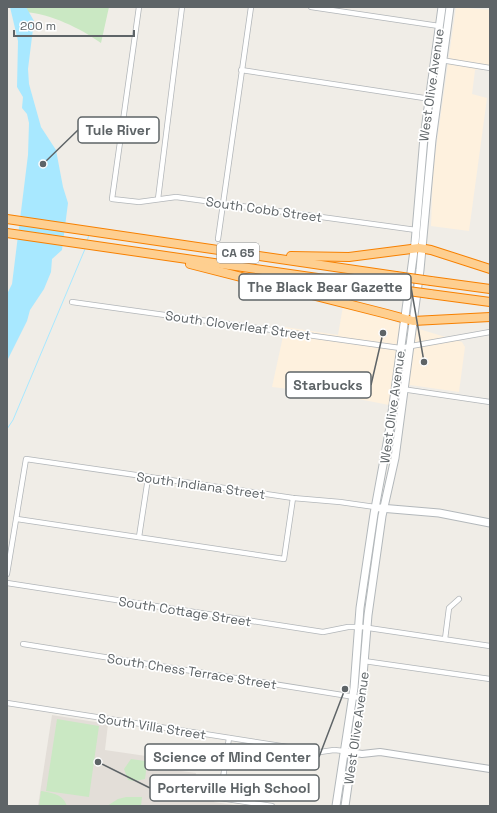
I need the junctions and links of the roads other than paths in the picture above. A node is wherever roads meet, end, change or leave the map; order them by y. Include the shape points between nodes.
1 (139, 7) edge
2 (182, 7) edge
3 (250, 7) edge
4 (311, 7) edge
5 (442, 7) edge
6 (450, 7) edge
7 (439, 26) junction
8 (439, 60) junction
9 (490, 68) edge
10 (240, 70) junction
11 (429, 99) junction
12 (437, 100) junction
13 (420, 180) junction
14 (158, 199) junction
15 (426, 201) junction
16 (224, 203) junction
17 (7, 219) edge
18 (416, 230) junction
19 (7, 233) edge
20 (218, 239) dead end
21 (418, 248) junction
22 (220, 251) junction
23 (162, 255) junction
24 (490, 269) edge
25 (490, 290) edge
26 (72, 302) dead end
27 (490, 302) edge
28 (490, 317) edge
29 (408, 321) junction
30 (490, 332) edge
31 (405, 348) junction
32 (396, 388) junction
33 (404, 389) junction
34 (490, 402) edge
35 (148, 478) junction
36 (293, 498) junction
37 (376, 507) junction
38 (384, 508) junction
39 (16, 519) junction
40 (490, 523) edge
41 (139, 537) junction
42 (7, 574) edge
43 (7, 583) edge
44 (459, 599) dead end
45 (362, 627) junction
46 (445, 639) junction
47 (24, 644) dead end
48 (490, 646) edge
49 (364, 661) junction
50 (490, 679) edge
51 (352, 696) junction
52 (361, 698) junction
53 (7, 703) edge
54 (229, 738) junction
55 (344, 751) junction
56 (353, 753) junction
57 (490, 769) edge
58 (272, 806) edge
59 (336, 806) edge
60 (345, 806) edge

1 - 14 street, South Cobb Street via 112,199 139,202
2 - 14 street
3 - 10 street
4 - 7 street
5 - 7 main road, West Olive Avenue
6 - 8 main road, West Olive Avenue
7 - 8 main road, West Olive Avenue
8 - 9 street
8 - 11 main road, West Olive Avenue
8 - 12 main road, West Olive Avenue
10 - 11 street
10 - 16 street
11 - 12 street
11 - 13 main road, West Olive Avenue
12 - 15 main road, West Olive Avenue
13 - 15 main road via 423,186 423,199
13 - 18 main road, West Olive Avenue
14 - 16 street, South Cobb Street via 176,197
15 - 21 main road, West Olive Avenue
16 - 18 street, South Cobb Street
16 - 20 street
17 - 22 highway, CA 65
18 - 21 main road, West Olive Avenue
19 - 23 highway, CA 65
21 - 22 highway via 331,258
21 - 24 highway
21 - 29 main road, West Olive Avenue
22 - 25 highway, CA 65, bridge
23 - 27 highway, CA 65, bridge
23 - 29 highway
26 - 31 street, South Cloverleaf Street
28 - 29 highway
29 - 31 main road, West Olive Avenue
30 - 31 street, South Cloverleaf Street
31 - 32 main road, West Olive Avenue
31 - 33 main road, West Olive Avenue
32 - 33 street
32 - 37 main road, West Olive Avenue
33 - 34 street
33 - 38 main road, West Olive Avenue
35 - 36 street, South Indiana Street
35 - 39 street, South Indiana Street via 26,459
35 - 41 street
36 - 37 street, South Indiana Street
36 - 41 street via 284,559
37 - 38 main road
37 - 45 main road, West Olive Avenue
38 - 40 main road via 445,514
38 - 45 main road, West Olive Avenue
39 - 41 street
39 - 42 street
43 - 45 street, South Cottage Street via 323,632
44 - 46 street via 449,608
45 - 46 street, South Cottage Street
45 - 49 main road, West Olive Avenue
45 - 51 main road, West Olive Avenue
46 - 48 street, South Cottage Street
47 - 51 street, South Chess Terrace Street
49 - 50 street
49 - 52 main road, West Olive Avenue
51 - 52 street, South Chess Terrace Street
51 - 55 main road, West Olive Avenue
52 - 56 main road, West Olive Avenue
53 - 54 street, South Villa Street
54 - 55 street, South Villa Street via 320,752
54 - 58 street via 220,798
55 - 56 street
55 - 59 main road, West Olive Avenue
56 - 57 street via 380,752
56 - 60 main road, West Olive Avenue

